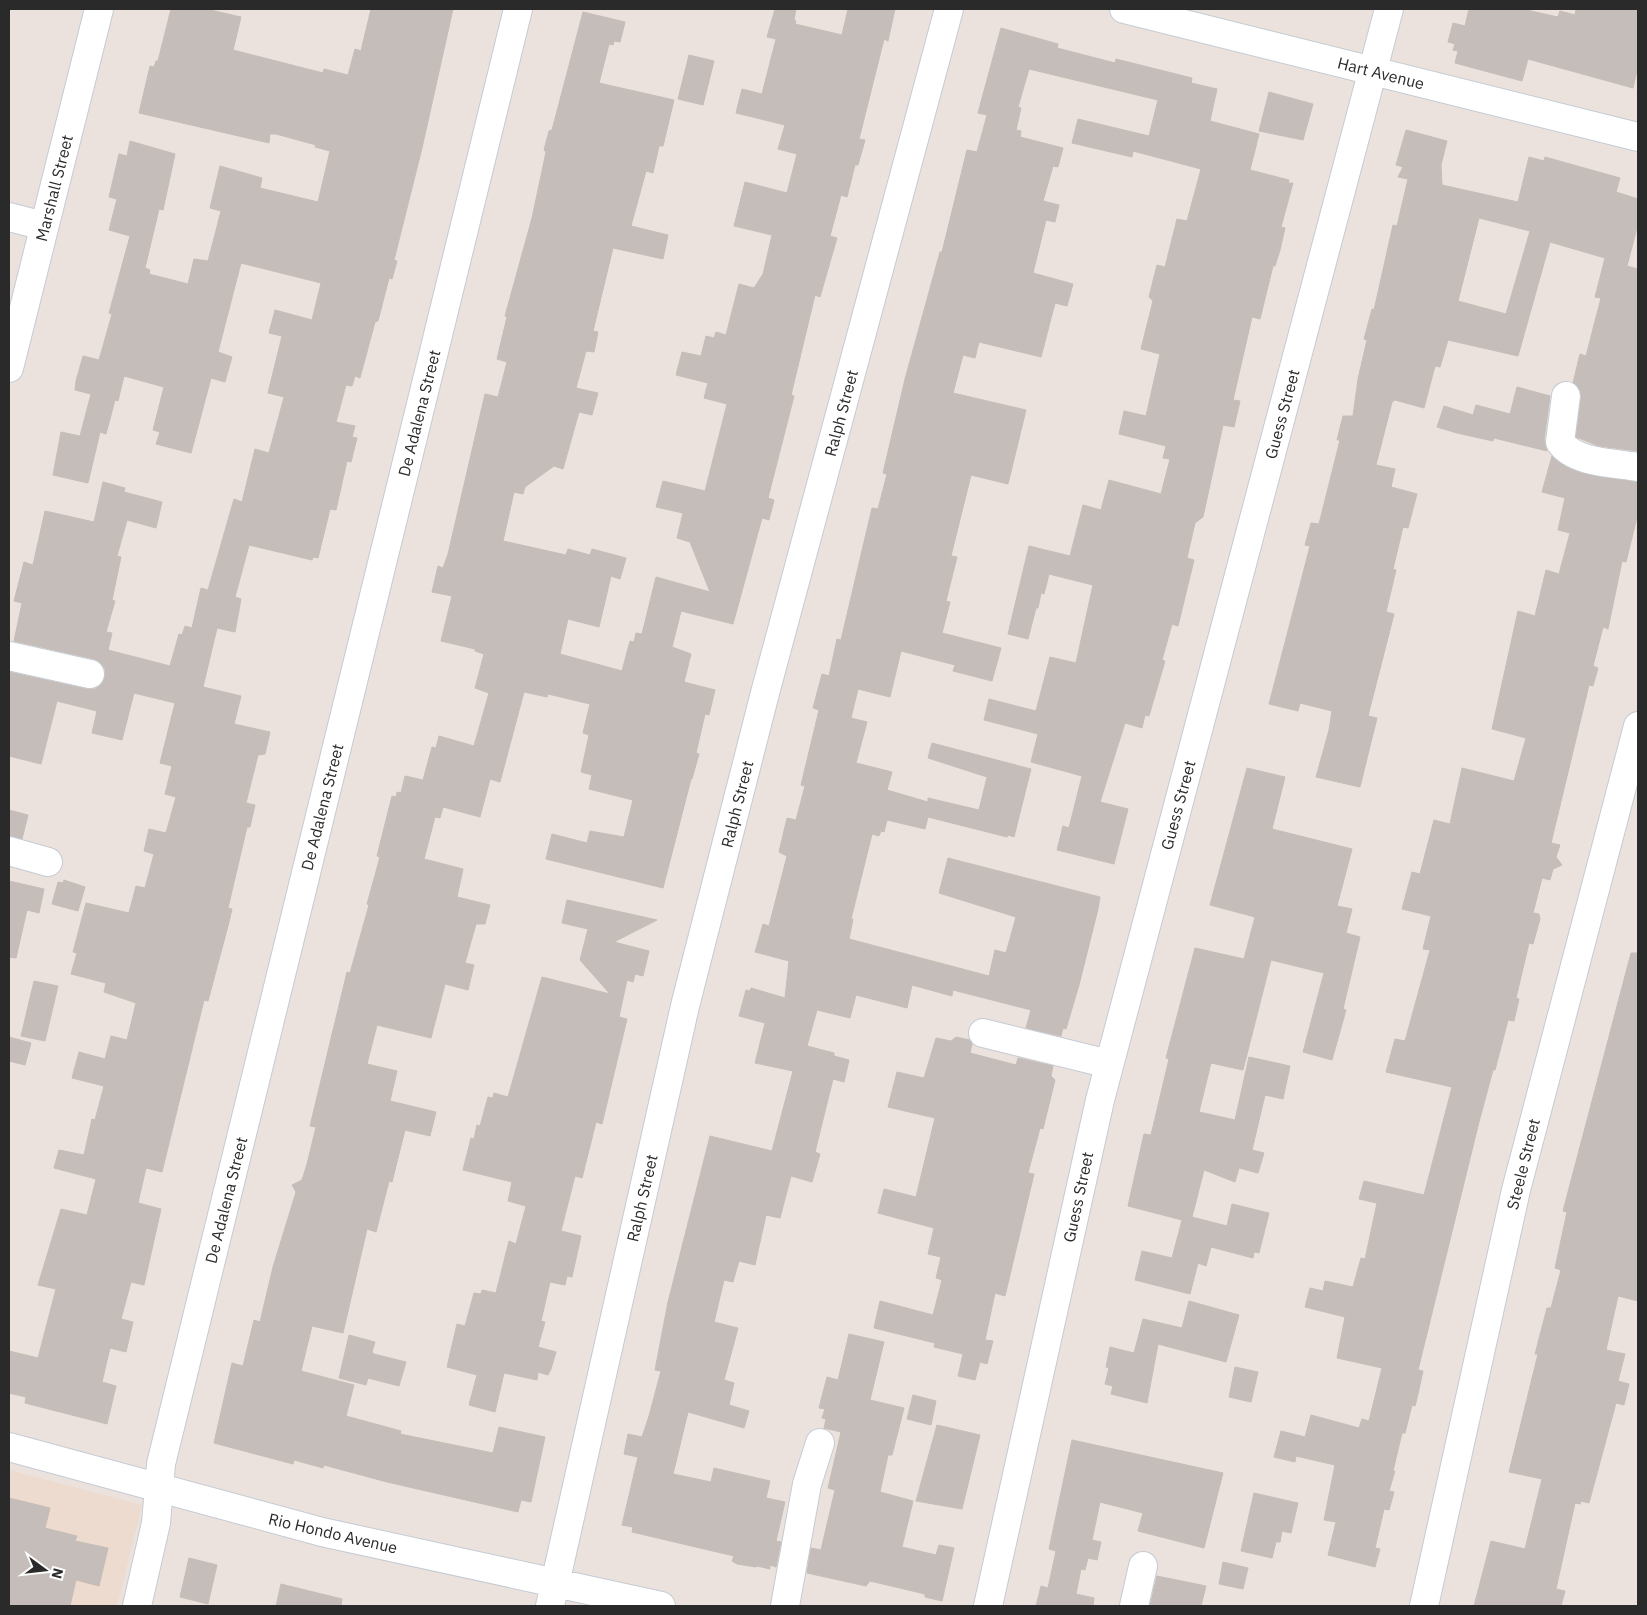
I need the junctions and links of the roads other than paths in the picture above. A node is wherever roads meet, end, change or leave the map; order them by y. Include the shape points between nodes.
1 (99, 9) edge
2 (518, 9) edge
3 (949, 9) edge
4 (1124, 9) edge
5 (1389, 9) edge
6 (1373, 72) junction
7 (1638, 137) edge
8 (9, 217) edge
9 (44, 226) junction
10 (9, 366) edge
11 (1566, 396) dead end
12 (1638, 467) edge
13 (9, 656) edge
14 (90, 674) dead end
15 (1638, 726) edge
16 (9, 851) edge
17 (48, 862) dead end
18 (983, 1033) dead end
19 (1109, 1064) junction
20 (820, 1442) dead end
21 (9, 1447) edge
22 (159, 1488) junction
23 (1143, 1566) dead end
24 (553, 1594) edge
25 (137, 1606) edge
26 (660, 1606) edge
27 (785, 1606) edge
28 (988, 1606) edge
29 (1134, 1606) edge
30 (1424, 1606) edge

1 - 9 street, Marshall Street
2 - 22 street, De Adalena Street via 161,1464
3 - 24 street, Ralph Street via 765,693 685,1006
4 - 6 street, Hart Avenue
5 - 6 street, Guess Street
6 - 7 street, Hart Avenue
6 - 19 street, Guess Street
8 - 9 street
9 - 10 street, Marshall Street
11 - 12 street via 1560,442 1566,450 1582,457
13 - 14 street
15 - 30 street, Steele Street via 1516,1190
16 - 17 street
18 - 19 street
19 - 28 street, Guess Street
20 - 27 street via 807,1484
21 - 22 street, Rio Hondo Avenue
22 - 24 street, Rio Hondo Avenue
22 - 25 street, De Adalena Street via 156,1523
23 - 29 street
24 - 26 street, Rio Hondo Avenue

